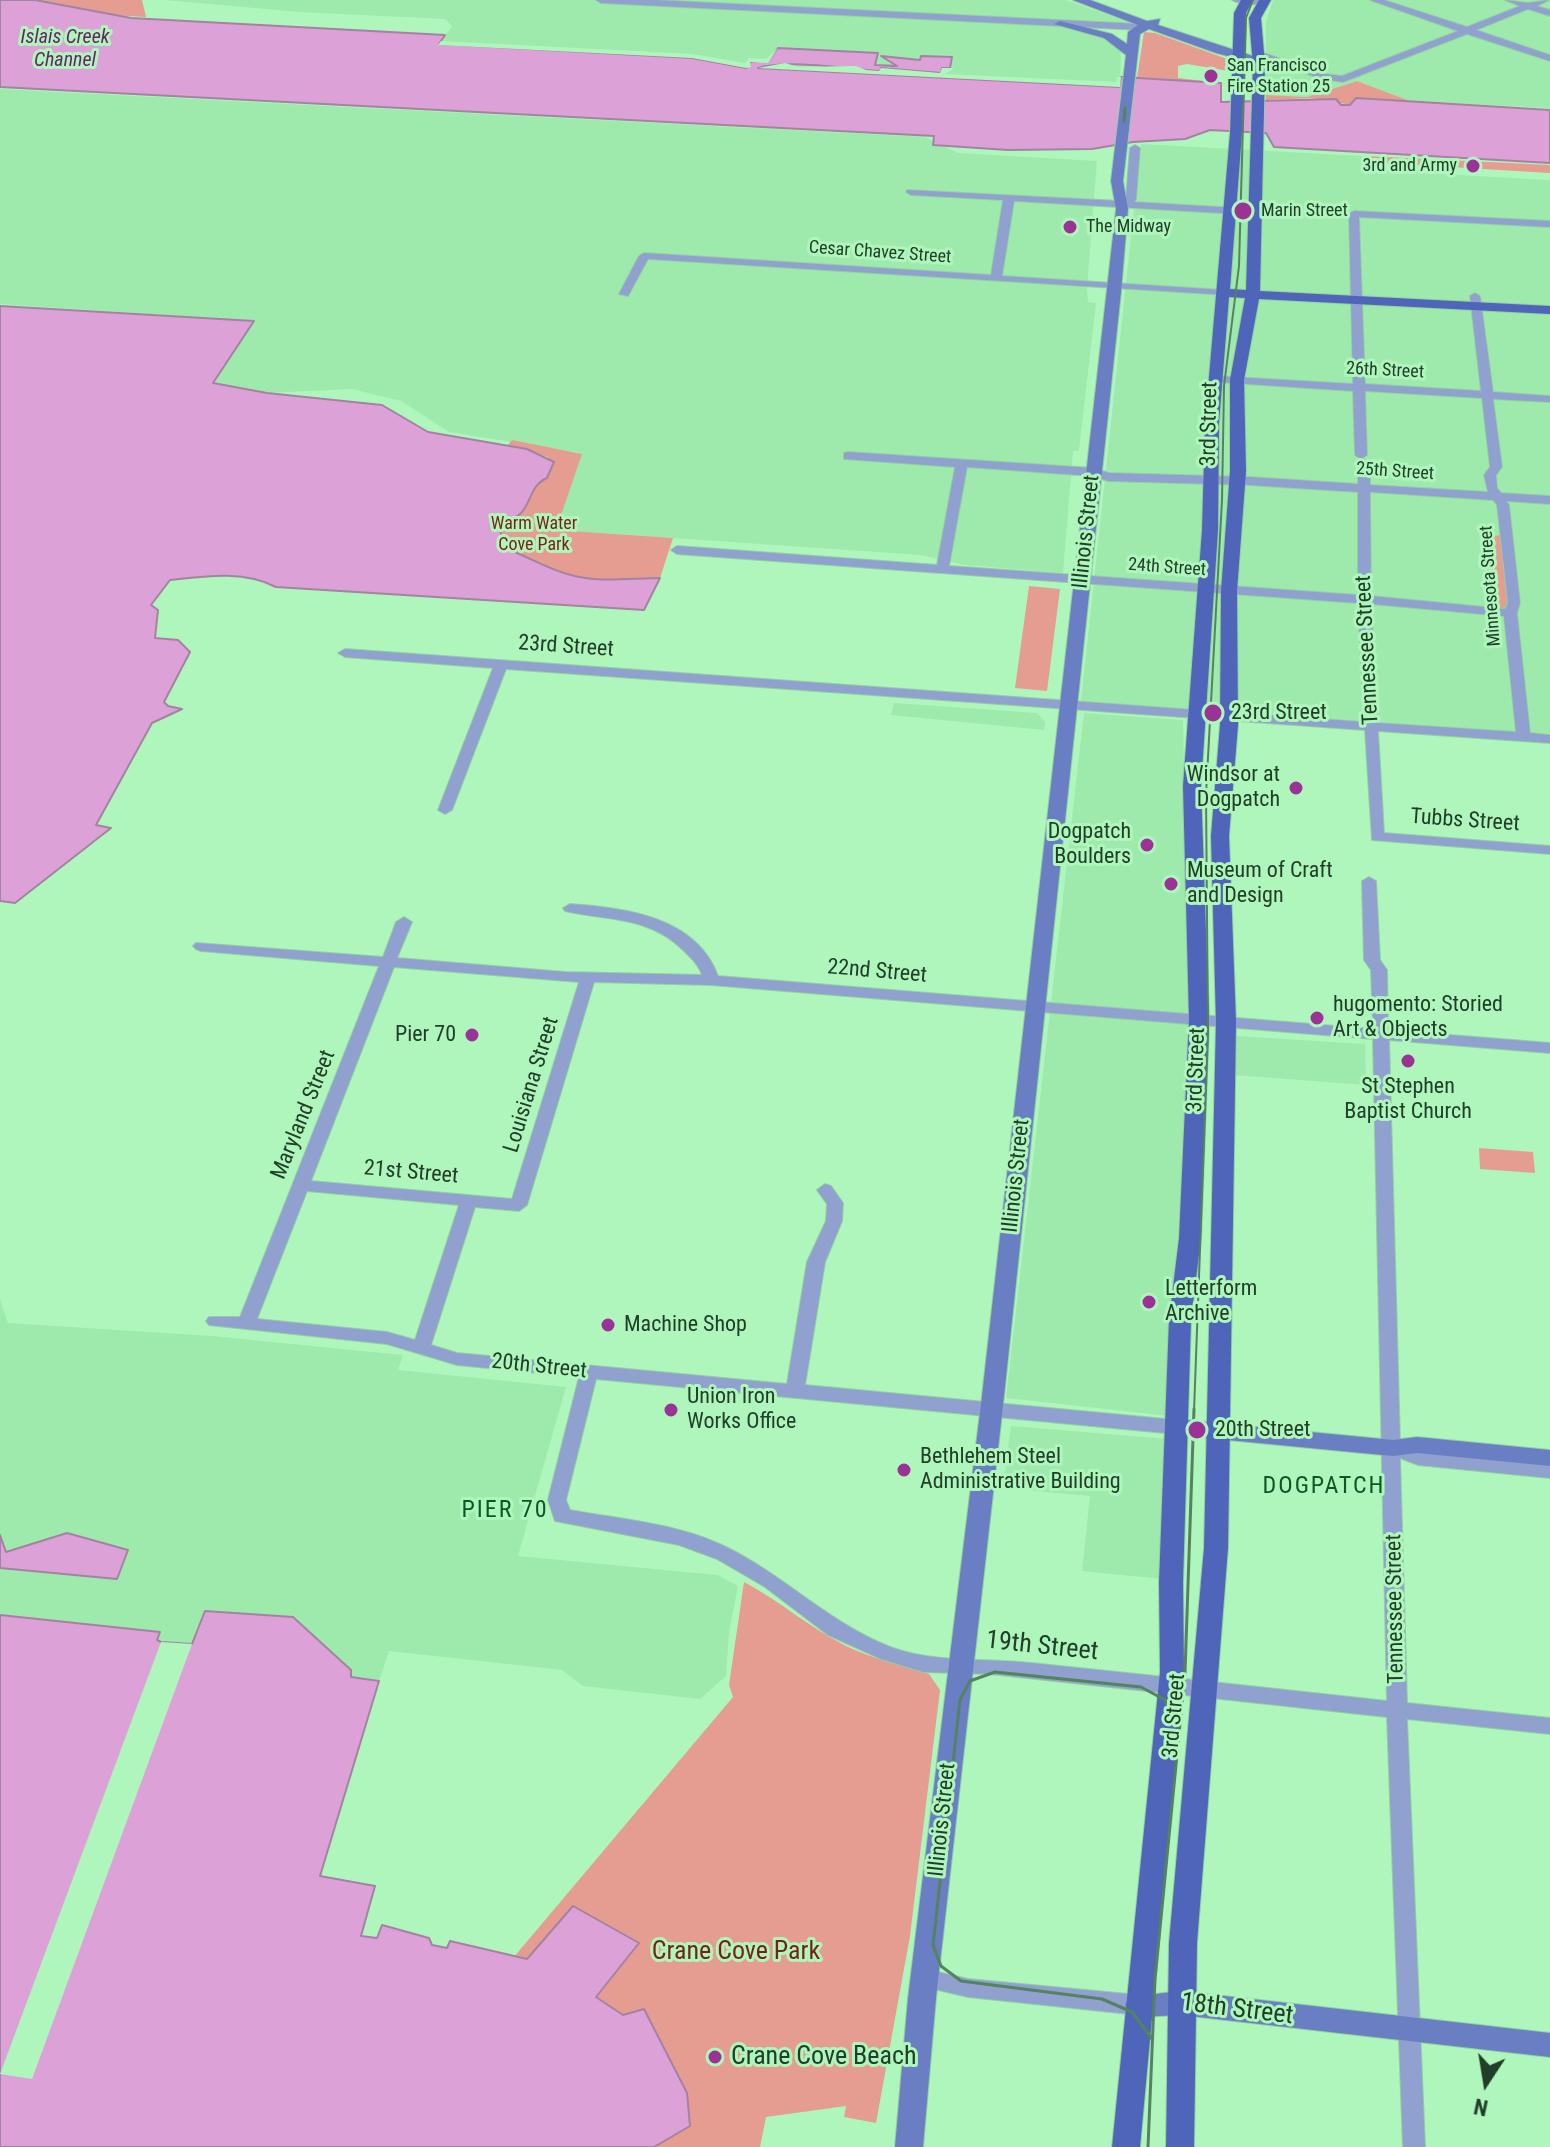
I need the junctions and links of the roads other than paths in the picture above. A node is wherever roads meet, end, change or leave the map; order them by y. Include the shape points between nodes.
1 (601, 0) edge
2 (1079, 0) edge
3 (1095, 0) edge
4 (1237, 0) edge
5 (1246, 0) edge
6 (1264, 0) edge
7 (1375, 0) edge
8 (1510, 0) edge
9 (1544, 0) edge
10 (1529, 6) junction
11 (1550, 13) edge
12 (1060, 24) junction
13 (1147, 24) junction
14 (1468, 30) junction
15 (1237, 53) junction
16 (1132, 54) junction
17 (1259, 57) junction
18 (1550, 58) edge
19 (1135, 148) dead end
20 (911, 192) dead end
21 (1009, 198) junction
22 (1121, 205) junction
23 (1230, 210) junction
24 (1255, 212) junction
25 (1550, 224) edge
26 (996, 278) junction
27 (1115, 285) junction
28 (1225, 289) junction
29 (1253, 290) junction
30 (1356, 293) junction
31 (624, 294) dead end
32 (1476, 300) junction
33 (1550, 302) edge
34 (1550, 310) edge
35 (1217, 379) junction
36 (1237, 380) junction
37 (1359, 388) junction
38 (1486, 395) junction
39 (1550, 399) edge
40 (848, 456) dead end
41 (962, 464) junction
42 (1093, 472) junction
43 (1209, 479) junction
44 (1237, 481) junction
45 (1364, 487) junction
46 (1495, 496) junction
47 (1550, 500) edge
48 (677, 550) dead end
49 (942, 571) junction
50 (1082, 580) junction
51 (1206, 589) junction
52 (1229, 591) junction
53 (1364, 600) junction
54 (1510, 613) junction
55 (345, 653) dead end
56 (501, 665) junction
57 (1067, 704) junction
58 (1196, 713) junction
59 (1229, 716) junction
60 (1374, 726) junction
61 (1523, 737) junction
62 (1550, 739) edge
63 (445, 810) dead end
64 (1377, 837) joint
65 (1550, 850) edge
66 (1369, 881) dead end
67 (570, 908) dead end
68 (404, 922) dead end
69 (201, 946) dead end
70 (388, 961) junction
71 (588, 978) junction
72 (711, 980) junction
73 (1035, 1007) junction
74 (1199, 1020) junction
75 (1226, 1022) junction
76 (1380, 1034) junction
77 (1550, 1048) edge
78 (299, 1185) junction
79 (825, 1190) dead end
80 (469, 1200) junction
81 (519, 1205) joint
82 (215, 1321) dead end
83 (246, 1325) junction
84 (422, 1346) junction
85 (589, 1372) junction
86 (795, 1391) junction
87 (991, 1411) junction
88 (1176, 1427) junction
89 (1219, 1431) junction
90 (1393, 1448) junction
91 (1550, 1458) edge
92 (1550, 1471) edge
93 (960, 1665) junction
94 (1171, 1687) junction
95 (1206, 1691) junction
96 (1397, 1711) junction
97 (1550, 1726) edge
98 (925, 1978) junction
99 (1181, 2003) junction
100 (1139, 2005) junction
101 (1408, 2029) junction
102 (1550, 2045) edge
103 (909, 2147) edge
104 (1126, 2147) edge
105 (1180, 2147) edge
106 (1414, 2147) edge

1 - 12 street
2 - 13 street
3 - 13 street
4 - 5 street
5 - 6 street
5 - 15 main road, 3rd Street
6 - 17 main road, 3rd Street via 1255,18
7 - 14 street
8 - 10 street
9 - 10 street
10 - 11 street
10 - 14 street
12 - 13 street
12 - 16 street via 1108,36
13 - 15 street
13 - 16 street, Illinois Street via 1134,32
14 - 17 street via 1336,80
14 - 18 street
15 - 17 street
15 - 23 main road, 3rd Street
16 - 22 street, Illinois Street via 1117,181
17 - 24 main road, 3rd Street
19 - 22 street, Illinois Street via 1131,199
20 - 21 street
21 - 22 street
21 - 26 street
22 - 23 street
22 - 27 street, Illinois Street
23 - 24 street
23 - 28 main road, 3rd Street
24 - 29 main road, 3rd Street
25 - 30 street, Tennessee Street via 1354,214
26 - 27 street, Cesar Chavez Street
26 - 31 street, Cesar Chavez Street via 644,256
27 - 28 street, Cesar Chavez Street
27 - 42 street, Illinois Street
28 - 29 main road, Cesar Chavez Street
28 - 35 main road, 3rd Street
29 - 30 main road, Cesar Chavez Street
29 - 36 main road, 3rd Street
30 - 32 main road, Cesar Chavez Street
30 - 37 street, Tennessee Street
32 - 33 main road, Cesar Chavez Street
32 - 34 main road, Cesar Chavez Street
32 - 38 street, Minnesota Street
35 - 36 street, 26th Street
35 - 43 main road, 3rd Street
36 - 37 street, 26th Street
36 - 44 main road, 3rd Street
37 - 38 street, 26th Street
37 - 45 street, Tennessee Street
38 - 39 street, 26th Street
38 - 46 street, Minnesota Street
40 - 41 street, 25th Street
41 - 42 street, 25th Street
41 - 49 street
42 - 43 street, 25th Street via 1108,477
42 - 50 street, Illinois Street
43 - 44 street, 25th Street
43 - 51 main road, 3rd Street
44 - 45 street, 25th Street
44 - 52 main road, 3rd Street
45 - 46 street, 25th Street
45 - 53 street, Tennessee Street
46 - 47 street, 25th Street
46 - 54 street, Minnesota Street via 1503,505 1514,603
48 - 49 street, 24th Street
49 - 50 street, 24th Street
50 - 51 street, 24th Street
50 - 57 street, Illinois Street
51 - 52 street, 24th Street
51 - 58 main road, 3rd Street
52 - 53 street, 24th Street
52 - 59 main road, 3rd Street
53 - 54 street, 24th Street
53 - 60 street, Tennessee Street
54 - 61 street, Minnesota Street
55 - 56 street, 23rd Street
56 - 57 street, 23rd Street
56 - 63 street
57 - 58 street, 23rd Street
57 - 73 street, Illinois Street
58 - 59 street, 23rd Street
58 - 74 main road, 3rd Street via 1192,800
59 - 60 street, 23rd Street
59 - 75 main road, 3rd Street via 1220,836
60 - 61 street, 23rd Street
60 - 64 street, Tennessee Street
61 - 62 street, 23rd Street
64 - 65 street, Tubbs Street
66 - 76 street, Tennessee Street
67 - 72 street via 661,924 690,948 710,971
68 - 70 street, Maryland Street
69 - 70 street, 22nd Street
70 - 71 street, 22nd Street
70 - 78 street, Maryland Street
71 - 72 street, 22nd Street
71 - 81 street, Louisiana Street
72 - 73 street, 22nd Street
73 - 74 street, 22nd Street
73 - 87 street, Illinois Street
74 - 75 street, 22nd Street
74 - 88 main road, 3rd Street
75 - 76 street, 22nd Street
75 - 89 main road, 3rd Street
76 - 77 street, 22nd Street
76 - 90 street, Tennessee Street
78 - 80 street, 21st Street
78 - 83 street, Maryland Street
79 - 86 street via 835,1203 834,1221 816,1262
80 - 81 street, 21st Street
80 - 84 street
82 - 83 street, 20th Street
83 - 84 street, 20th Street
84 - 85 street, 20th Street via 457,1359
85 - 86 street, 20th Street
85 - 93 street, 19th Street via 557,1500 562,1516 705,1546 757,1572 835,1630 872,1648 923,1664
86 - 87 street, 20th Street
87 - 88 street, 20th Street
87 - 93 street, Illinois Street
88 - 89 street, 20th Street
88 - 94 main road, 3rd Street
89 - 90 street, 20th Street
89 - 95 main road, 3rd Street
90 - 91 street, 20th Street via 1417,1445
90 - 92 street, 20th Street via 1418,1458
90 - 96 street, Tennessee Street
93 - 94 street, 19th Street
93 - 98 street, Illinois Street
94 - 95 street, 19th Street
94 - 100 main road, 3rd Street
95 - 96 street, 19th Street
95 - 99 main road, 3rd Street
96 - 97 street, 19th Street
96 - 101 street, Tennessee Street
98 - 100 street, 18th Street via 968,1988
98 - 103 street, Illinois Street
99 - 100 street, 18th Street
99 - 101 street, 18th Street
99 - 105 main road, 3rd Street
100 - 104 main road, 3rd Street
101 - 102 street, 18th Street
101 - 106 street, Tennessee Street

